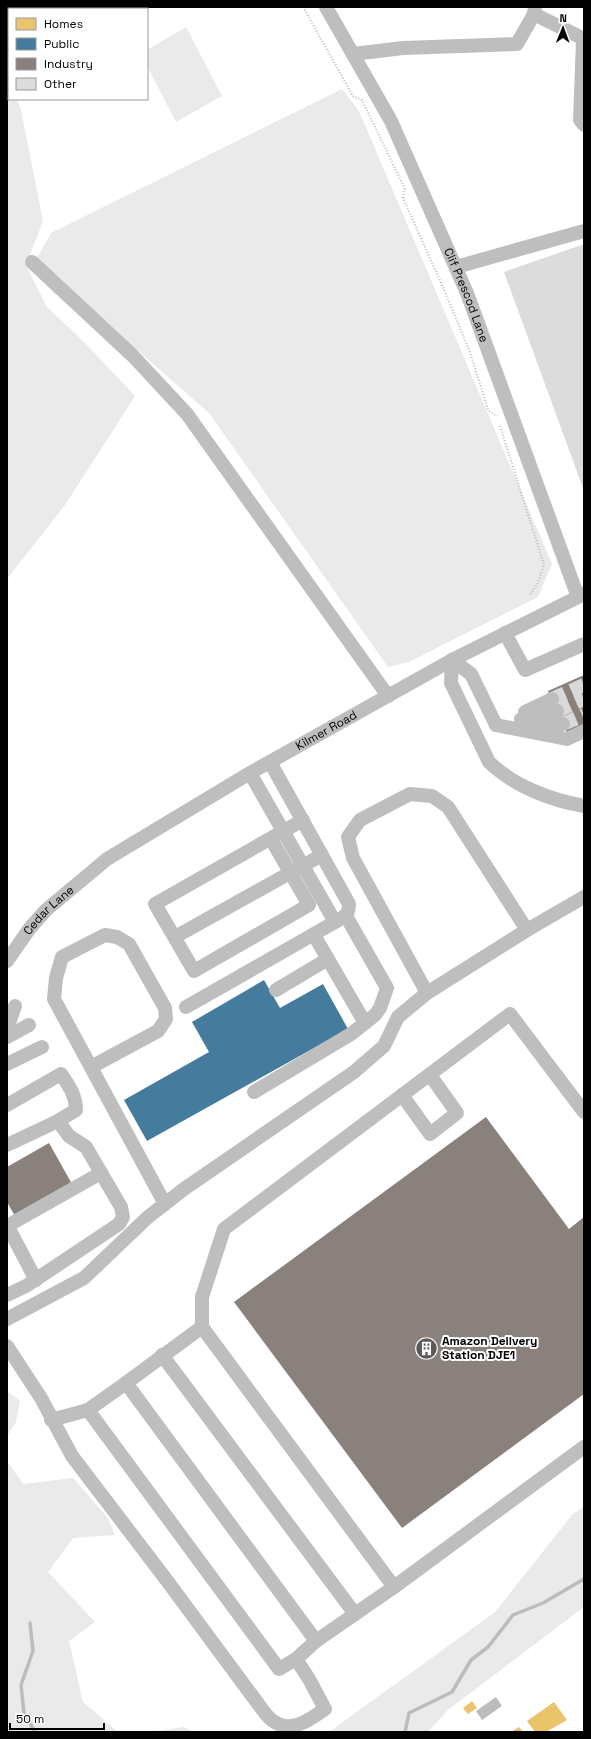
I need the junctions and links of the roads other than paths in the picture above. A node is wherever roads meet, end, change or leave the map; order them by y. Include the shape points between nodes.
1 (326, 7) edge
2 (534, 11) edge
3 (584, 39) edge
4 (353, 54) junction
5 (584, 125) edge
6 (584, 231) edge
7 (32, 262) dead end
8 (456, 267) junction
9 (581, 595) edge
10 (505, 633) junction
11 (584, 644) edge
12 (452, 660) junction
13 (388, 696) junction
14 (555, 705) tunnel mouth
15 (563, 724) tunnel mouth
16 (496, 725) junction
17 (584, 731) edge
18 (584, 737) edge
19 (567, 739) junction
20 (584, 742) edge
21 (270, 762) junction
22 (250, 773) junction
23 (584, 806) edge
24 (303, 820) junction
25 (284, 831) junction
26 (271, 839) junction
27 (322, 855) junction
28 (297, 870) junction
29 (78, 882) joint
30 (584, 897) edge
31 (341, 919) junction
32 (527, 930) junction
33 (314, 935) junction
34 (175, 938) junction
35 (328, 960) junction
36 (7, 961) edge
37 (276, 990) dead end
38 (427, 993) junction
39 (15, 1006) dead end
40 (186, 1007) dead end
41 (366, 1023) junction
42 (29, 1025) dead end
43 (7, 1029) edge
44 (7, 1037) edge
45 (42, 1047) dead end
46 (7, 1064) edge
47 (91, 1067) junction
48 (430, 1075) junction
49 (254, 1092) dead end
50 (402, 1095) junction
51 (7, 1106) edge
52 (584, 1112) edge
53 (58, 1121) junction
54 (7, 1145) edge
55 (101, 1173) junction
56 (165, 1204) junction
57 (7, 1225) edge
58 (36, 1280) junction
59 (7, 1295) edge
60 (7, 1320) edge
61 (202, 1326) junction
62 (7, 1346) edge
63 (162, 1355) junction
64 (126, 1383) junction
65 (88, 1410) junction
66 (52, 1420) junction
67 (584, 1447) edge
68 (394, 1587) junction
69 (355, 1614) junction
70 (316, 1641) junction
71 (296, 1659) junction

1 - 4 street, Clif Prescod Lane
2 - 3 street
2 - 4 street via 517,44 403,48
3 - 5 street via 580,120
4 - 8 street, Clif Prescod Lane via 391,121
6 - 8 street
7 - 13 street via 132,354 187,414
8 - 9 street, Clif Prescod Lane
9 - 10 street, Kilmer Road
10 - 11 street via 525,670
10 - 12 street, Kilmer Road
12 - 13 street, Kilmer Road
12 - 16 street via 471,674
12 - 23 street via 451,683 489,762 536,792 561,802
13 - 21 street, Kilmer Road
14 - 16 street
15 - 16 street
16 - 19 street
17 - 19 street
18 - 19 street
19 - 20 street
21 - 22 street, Kilmer Road
21 - 24 street
22 - 25 street
22 - 29 street, Kilmer Road via 107,859
24 - 25 street
24 - 27 street
25 - 26 street
25 - 28 street
26 - 28 street
26 - 34 street via 155,904
27 - 28 street
27 - 31 street via 349,904 349,910
28 - 31 street
28 - 34 street
28 - 34 street via 309,905 194,971
29 - 36 street, Cedar Lane via 46,910
30 - 32 street
31 - 33 street
31 - 41 street via 387,988 380,1008
32 - 38 street
32 - 38 street via 448,807 432,796 410,794 360,820 348,837 353,858
33 - 35 street
33 - 40 street
35 - 37 street
35 - 41 street
38 - 56 street via 398,1017 384,1046 354,1072
39 - 43 street
41 - 49 street
42 - 44 street
45 - 46 street
47 - 47 street via 54,999 56,978 62,957 105,935 117,937 129,944 165,1008 166,1019 158,1031
47 - 56 street
48 - 50 street
48 - 50 street via 457,1113 430,1134
48 - 52 street via 510,1014
50 - 61 street via 224,1229 202,1297
51 - 53 street via 60,1074 73,1093 76,1110
53 - 54 street
53 - 55 street via 70,1136 86,1147
55 - 57 street
55 - 58 street via 121,1207 123,1217 119,1224
56 - 60 street via 84,1278
57 - 58 street
58 - 59 street
61 - 63 street
61 - 68 street
62 - 66 street via 41,1398
63 - 64 street
63 - 69 street
64 - 65 street
64 - 70 street
65 - 66 street
65 - 71 street via 279,1669
66 - 71 street via 72,1456 259,1705 273,1721 289,1727 306,1723 325,1709
67 - 68 street
68 - 69 street
69 - 70 street
70 - 71 street

